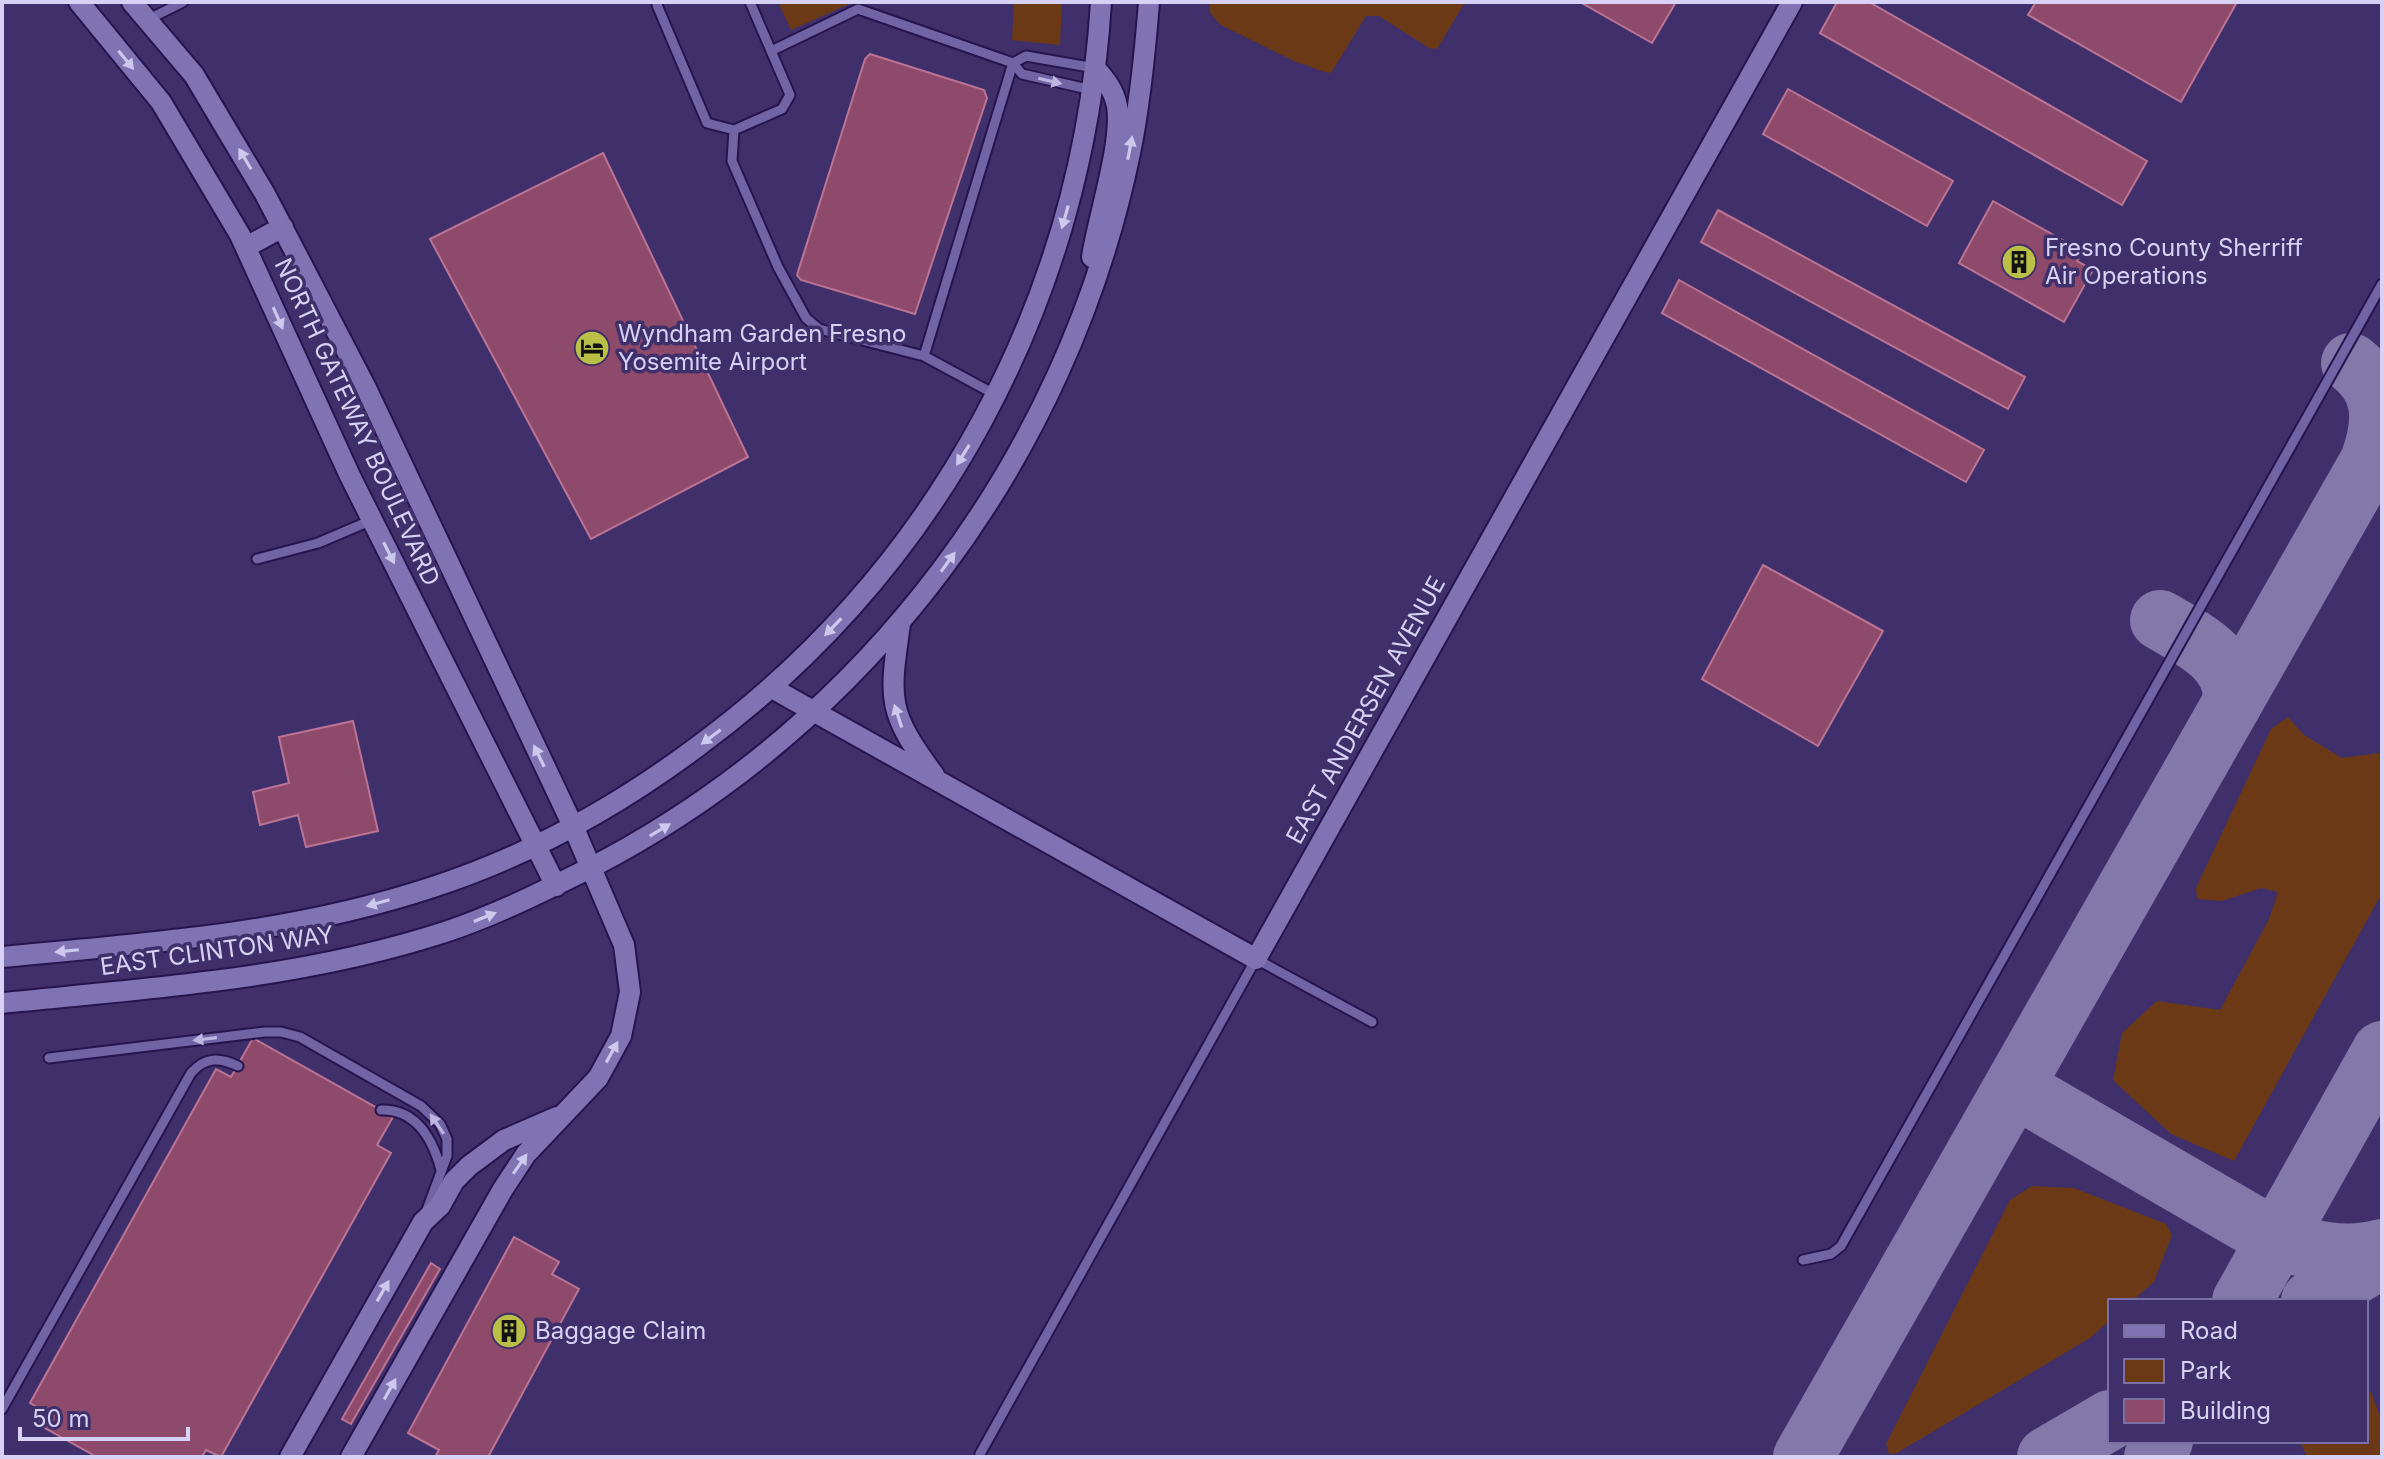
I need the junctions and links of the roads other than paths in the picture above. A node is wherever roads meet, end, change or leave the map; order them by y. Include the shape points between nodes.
1 (79, 2) edge
2 (132, 2) edge
3 (183, 2) edge
4 (658, 2) edge
5 (750, 2) edge
6 (1101, 2) edge
7 (1149, 2) edge
8 (1792, 2) edge
9 (147, 20) junction
10 (771, 51) junction
11 (1013, 63) junction
12 (1095, 68) junction
13 (1092, 90) junction
14 (734, 130) junction
15 (283, 227) junction
16 (246, 247) junction
17 (2382, 284) edge
18 (1082, 316) junction
19 (924, 356) junction
20 (996, 395) junction
21 (372, 520) junction
22 (257, 559) dead end
23 (900, 624) junction
24 (772, 688) junction
25 (814, 711) junction
26 (939, 781) junction
27 (573, 826) junction
28 (536, 844) junction
29 (591, 867) junction
30 (556, 886) junction
31 (2, 957) edge
32 (1256, 959) junction
33 (2, 1003) edge
34 (1372, 1022) dead end
35 (49, 1058) dead end
36 (238, 1066) dead end
37 (381, 1110) dead end
38 (565, 1113) junction
39 (442, 1173) junction
40 (423, 1222) junction
41 (1803, 1260) dead end
42 (2, 1409) edge
43 (980, 1454) dead end
44 (290, 1457) edge
45 (351, 1457) edge

1 -> 16 main road, NORTH GATEWAY BOULEVARD via 161,102
2 - 9 main road, NORTH GATEWAY BOULEVARD
3 - 9 lane
4 - 14 lane via 707,123
5 - 10 lane
6 - 12 main road, EAST CLINTON WAY
18 -> 7 main road, EAST CLINTON WAY via 1130,152
8 - 32 main road, EAST ANDERSEN AVENUE
15 -> 9 main road, NORTH GATEWAY BOULEVARD via 194,75
10 - 11 lane via 858,9
10 - 14 lane via 790,95 782,109
11 - 12 lane via 1026,56
11 -> 13 lane via 1022,74
11 - 19 lane
12 - 13 main road, EAST CLINTON WAY
12 - 18 main road via 1117,107 1116,131
13 -> 20 main road, EAST CLINTON WAY via 1057,248
14 - 19 lane via 732,161 806,318 819,329
15 - 16 main road
27 -> 15 main road, NORTH GATEWAY BOULEVARD via 366,388
16 -> 21 main road, NORTH GATEWAY BOULEVARD
17 - 41 lane via 1841,1246 1831,1254
23 -> 18 main road, EAST CLINTON WAY via 996,493 1042,408
19 - 20 lane
20 -> 24 main road, EAST CLINTON WAY via 948,479 890,562 834,628
21 - 22 lane via 318,543
21 -> 28 main road, NORTH GATEWAY BOULEVARD
23 - 25 main road, EAST CLINTON WAY
26 -> 23 main road via 906,737 898,717 892,680
24 - 25 main road
24 -> 27 main road, EAST CLINTON WAY via 665,771
25 - 26 main road
29 -> 25 main road, EAST CLINTON WAY via 694,808
26 - 32 main road
27 - 28 main road, EAST CLINTON WAY
27 - 29 main road, NORTH GATEWAY BOULEVARD
28 - 30 main road, NORTH GATEWAY BOULEVARD
28 -> 31 main road, EAST CLINTON WAY via 437,886 311,921
29 - 30 main road, EAST CLINTON WAY
38 -> 29 main road, NORTH GATEWAY BOULEVARD via 598,1078 621,1036 630,992 624,945
33 -> 30 main road, EAST CLINTON WAY via 312,967 445,932
32 - 34 lane
32 - 43 lane
39 -> 35 lane via 447,1139 431,1114 291,1034 265,1032
36 - 42 lane via 217,1059 191,1073
37 - 39 lane via 397,1112 426,1131
38 - 40 main road via 504,1140 469,1166
45 -> 38 main road, NORTH GATEWAY BOULEVARD via 503,1189 526,1154
39 - 40 lane
44 -> 40 main road

